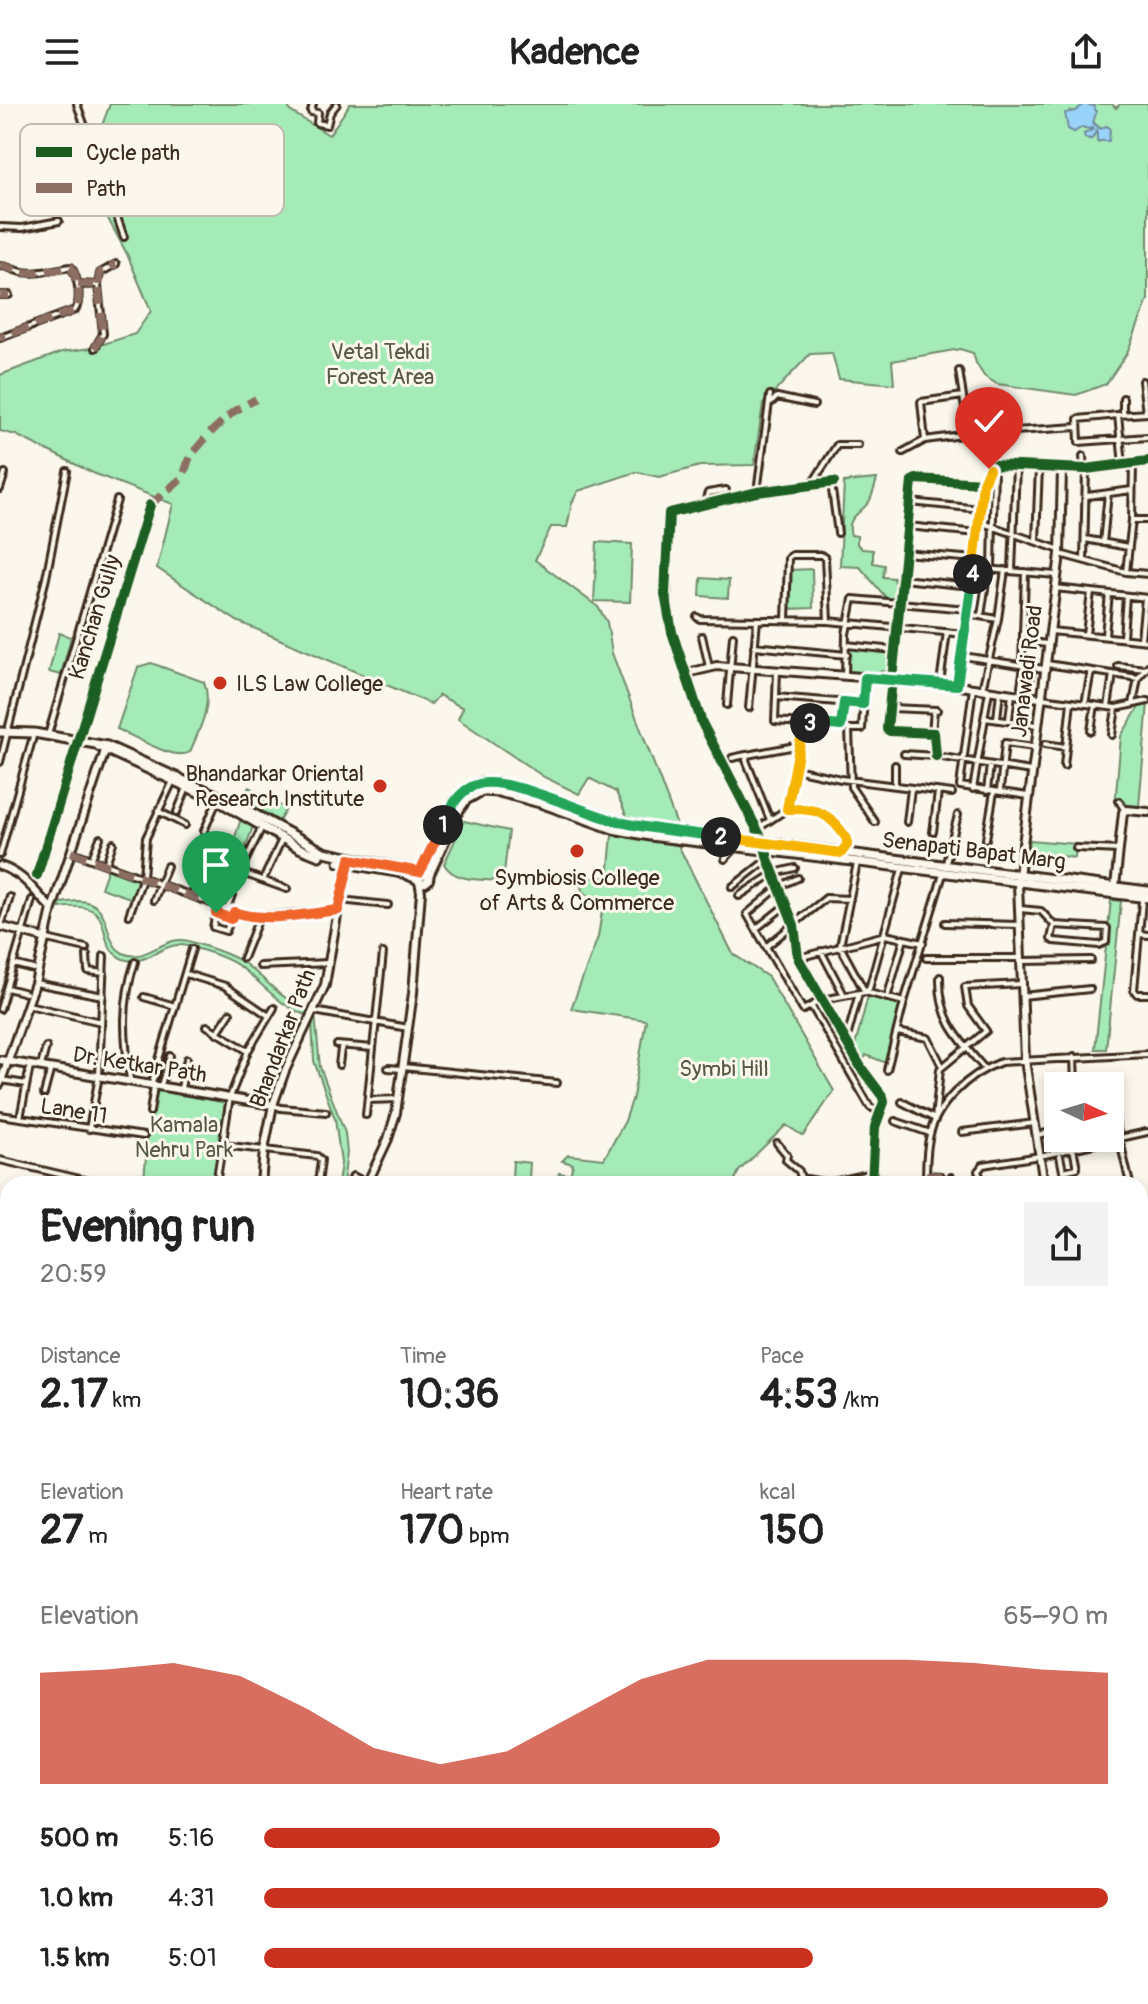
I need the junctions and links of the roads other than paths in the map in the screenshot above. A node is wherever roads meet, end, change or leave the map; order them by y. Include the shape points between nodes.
1 (77, 104) edge
2 (313, 104) edge
3 (337, 104) edge
4 (84, 124) edge
5 (117, 216) edge
6 (59, 221) dead end
7 (0, 227) edge
8 (124, 237) dead end
9 (116, 264) dead end
10 (0, 266) edge
11 (78, 284) junction
12 (98, 285) junction
13 (0, 295) edge
14 (9, 295) dead end
15 (0, 338) edge
16 (95, 348) dead end
17 (959, 371) dead end
18 (1142, 381) dead end
19 (770, 395) dead end
20 (963, 396) junction
21 (1123, 398) dead end
22 (769, 404) junction
23 (814, 405) dead end
24 (1147, 413) edge
25 (1121, 415) junction
26 (1077, 427) junction
27 (969, 434) junction
28 (1148, 437) edge
29 (925, 440) junction
30 (1121, 440) junction
31 (858, 445) dead end
32 (903, 452) dead end
33 (1083, 456) dead end
34 (1148, 461) edge
35 (1133, 463) junction
36 (994, 465) junction
37 (1123, 465) junction
38 (1016, 466) junction
39 (1039, 467) junction
40 (1062, 469) junction
41 (1085, 469) junction
42 (67, 471) dead end
43 (5, 473) dead end
44 (983, 483) junction
45 (810, 485) junction
46 (0, 489) edge
47 (726, 490) dead end
48 (1133, 490) junction
49 (757, 492) junction
50 (1108, 493) junction
51 (1087, 496) junction
52 (117, 500) dead end
53 (910, 502) junction
54 (704, 504) junction
55 (150, 505) dead end
56 (981, 509) junction
57 (1132, 520) junction
58 (1148, 520) edge
59 (980, 522) junction
60 (907, 526) junction
61 (993, 527) junction
62 (838, 533) dead end
63 (978, 533) junction
64 (1015, 534) junction
65 (1085, 539) junction
66 (1036, 542) junction
67 (1103, 543) junction
68 (1128, 547) junction
69 (1060, 552) junction
70 (904, 553) junction
71 (975, 559) junction
72 (1084, 560) junction
73 (974, 568) junction
74 (990, 570) junction
75 (1005, 570) junction
76 (1012, 571) junction
77 (1025, 572) junction
78 (1126, 572) junction
79 (1148, 574) edge
80 (1056, 575) junction
81 (902, 579) junction
82 (971, 586) junction
83 (1055, 588) junction
84 (1091, 592) junction
85 (1109, 594) junction
86 (1126, 596) junction
87 (1146, 598) edge
88 (899, 603) junction
89 (968, 612) junction
90 (981, 616) junction
91 (697, 617) dead end
92 (998, 619) junction
93 (757, 620) junction
94 (786, 620) junction
95 (828, 621) junction
96 (848, 623) junction
97 (897, 628) junction
98 (1049, 631) junction
99 (947, 632) junction
100 (965, 634) junction
101 (1086, 634) junction
102 (702, 636) dead end
103 (733, 636) dead end
104 (1104, 636) junction
105 (1123, 638) junction
106 (1141, 639) junction
107 (1022, 641) junction
108 (1148, 641) edge
109 (1047, 644) junction
110 (847, 645) junction
111 (754, 646) junction
112 (894, 650) junction
113 (847, 655) junction
114 (962, 656) junction
115 (989, 661) junction
116 (1023, 666) junction
117 (1044, 666) junction
118 (1118, 666) dead end
119 (709, 667) junction
120 (731, 667) junction
121 (1147, 668) edge
122 (752, 669) junction
123 (777, 671) junction
124 (1091, 671) junction
125 (687, 673) junction
126 (1113, 674) junction
127 (1031, 675) dead end
128 (845, 677) junction
129 (865, 678) junction
130 (1138, 678) junction
131 (891, 681) junction
132 (940, 683) junction
133 (957, 685) junction
134 (1021, 686) dead end
135 (973, 688) junction
136 (986, 690) junction
137 (1000, 692) junction
138 (1012, 694) junction
139 (1026, 696) junction
140 (776, 697) junction
141 (1040, 698) junction
142 (1148, 701) edge
143 (844, 702) junction
144 (1071, 702) junction
145 (863, 704) junction
146 (1085, 704) junction
147 (1133, 704) junction
148 (727, 705) dead end
149 (1095, 705) junction
150 (889, 707) junction
151 (1108, 707) junction
152 (749, 708) dead end
153 (1116, 708) junction
154 (984, 719) junction
155 (997, 719) junction
156 (1009, 721) junction
157 (804, 723) junction
158 (1021, 723) junction
159 (1037, 725) junction
160 (841, 726) junction
161 (849, 729) junction
162 (888, 731) joint
163 (1091, 731) dead end
164 (4, 732) edge
165 (34, 733) junction
166 (932, 733) junction
167 (48, 735) junction
168 (1112, 735) dead end
169 (77, 740) junction
170 (1045, 744) dead end
171 (801, 745) junction
172 (1034, 747) junction
173 (1066, 747) junction
174 (106, 749) junction
175 (749, 754) junction
176 (904, 754) dead end
177 (936, 756) junction
178 (732, 758) dead end
179 (0, 762) edge
180 (964, 762) junction
181 (977, 764) junction
182 (895, 765) dead end
183 (990, 765) junction
184 (1064, 766) dead end
185 (1002, 767) junction
186 (795, 769) junction
187 (1031, 771) junction
188 (851, 780) junction
189 (173, 781) junction
190 (895, 786) junction
191 (187, 788) junction
192 (911, 789) junction
193 (973, 789) junction
194 (1000, 790) dead end
195 (987, 791) junction
196 (938, 792) junction
197 (994, 792) junction
198 (952, 793) dead end
199 (1028, 796) junction
200 (217, 801) junction
201 (1119, 801) dead end
202 (787, 809) junction
203 (158, 811) junction
204 (1125, 811) junction
205 (177, 812) dead end
206 (1148, 812) edge
207 (958, 815) dead end
208 (770, 820) junction
209 (875, 822) dead end
210 (907, 822) dead end
211 (185, 825) dead end
212 (763, 825) dead end
213 (262, 827) junction
214 (204, 831) dead end
215 (933, 832) dead end
216 (100, 838) dead end
217 (282, 839) junction
218 (986, 839) dead end
219 (113, 843) dead end
220 (736, 847) junction
221 (1076, 848) dead end
222 (1119, 850) junction
223 (766, 851) junction
224 (71, 852) junction
225 (841, 853) junction
226 (0, 855) edge
227 (93, 857) junction
228 (725, 859) dead end
229 (106, 862) junction
230 (349, 862) junction
231 (857, 863) junction
232 (0, 866) edge
233 (167, 866) dead end
234 (795, 868) dead end
235 (902, 869) junction
236 (944, 870) junction
237 (240, 872) junction
238 (774, 873) junction
239 (37, 875) dead end
240 (143, 877) junction
241 (422, 877) junction
242 (798, 878) dead end
243 (262, 880) junction
244 (1019, 880) junction
245 (160, 883) junction
246 (196, 885) dead end
247 (780, 886) junction
248 (732, 887) dead end
249 (1115, 887) junction
250 (287, 889) dead end
251 (1148, 891) edge
252 (192, 896) junction
253 (739, 896) dead end
254 (10, 897) dead end
255 (850, 899) junction
256 (32, 900) dead end
257 (154, 900) dead end
258 (340, 900) junction
259 (1145, 900) edge
260 (787, 904) junction
261 (388, 905) dead end
262 (218, 907) junction
263 (52, 909) junction
264 (1019, 909) junction
265 (226, 910) junction
266 (338, 910) junction
267 (234, 912) junction
268 (216, 913) junction
269 (129, 915) dead end
270 (259, 918) junction
271 (231, 919) junction
272 (945, 923) dead end
273 (794, 925) junction
274 (1019, 925) junction
275 (1054, 925) junction
276 (0, 926) edge
277 (757, 928) junction
278 (22, 932) junction
279 (1139, 934) junction
280 (885, 935) junction
281 (1148, 935) edge
282 (47, 939) junction
283 (904, 939) junction
284 (923, 943) junction
285 (767, 946) junction
286 (840, 946) junction
287 (86, 948) dead end
288 (192, 949) dead end
289 (821, 951) junction
290 (383, 953) dead end
291 (87, 955) dead end
292 (104, 956) dead end
293 (243, 958) dead end
294 (798, 958) junction
295 (926, 958) dead end
296 (1020, 960) junction
297 (1091, 960) dead end
298 (135, 962) dead end
299 (329, 963) junction
300 (13, 964) junction
301 (260, 966) dead end
302 (33, 969) dead end
303 (104, 973) junction
304 (186, 974) junction
305 (940, 977) dead end
306 (35, 983) junction
307 (1021, 984) junction
308 (7, 988) junction
309 (1090, 989) dead end
310 (862, 992) junction
311 (26, 993) dead end
312 (1148, 994) edge
313 (103, 996) junction
314 (844, 996) junction
315 (1022, 996) junction
316 (144, 997) dead end
317 (887, 998) junction
318 (822, 1000) junction
319 (904, 1002) junction
320 (28, 1005) junction
321 (175, 1006) junction
322 (812, 1007) junction
323 (274, 1008) dead end
324 (0, 1009) edge
325 (314, 1011) junction
326 (230, 1013) dead end
327 (269, 1016) junction
328 (376, 1021) junction
329 (101, 1022) junction
330 (207, 1026) dead end
331 (408, 1028) junction
332 (897, 1032) junction
333 (217, 1033) junction
334 (848, 1034) dead end
335 (337, 1045) dead end
336 (344, 1046) junction
337 (46, 1047) dead end
338 (965, 1047) junction
339 (373, 1048) junction
340 (248, 1051) junction
341 (1148, 1054) edge
342 (170, 1056) dead end
343 (1074, 1056) junction
344 (187, 1059) dead end
345 (3, 1060) edge
346 (1025, 1060) junction
347 (30, 1065) junction
348 (339, 1065) dead end
349 (41, 1066) junction
350 (942, 1066) junction
351 (51, 1068) junction
352 (388, 1068) dead end
353 (402, 1068) junction
354 (984, 1068) junction
355 (862, 1069) junction
356 (887, 1070) dead end
357 (1075, 1072) edge
358 (851, 1075) junction
359 (99, 1076) junction
360 (130, 1080) junction
361 (0, 1082) edge
362 (557, 1083) dead end
363 (26, 1084) junction
364 (156, 1084) junction
365 (181, 1088) junction
366 (44, 1094) dead end
367 (230, 1097) junction
368 (398, 1099) junction
369 (368, 1100) junction
370 (902, 1102) dead end
371 (273, 1105) junction
372 (150, 1112) dead end
373 (326, 1112) dead end
374 (881, 1112) junction
375 (0, 1115) edge
376 (366, 1115) dead end
377 (20, 1118) junction
378 (935, 1119) junction
379 (895, 1121) dead end
380 (1035, 1123) junction
381 (89, 1129) junction
382 (962, 1132) dead end
383 (1147, 1132) edge
384 (930, 1133) junction
385 (1044, 1134) edge
386 (1037, 1135) junction
387 (144, 1136) dead end
388 (1124, 1138) edge
389 (777, 1143) dead end
390 (222, 1145) junction
391 (264, 1150) junction
392 (1055, 1152) edge
393 (1059, 1152) edge
394 (1074, 1152) edge
395 (1121, 1152) edge
396 (1040, 1156) junction
397 (0, 1160) edge
398 (873, 1173) junction
399 (926, 1175) joint
400 (69, 1176) edge
401 (217, 1176) edge
402 (262, 1176) edge
403 (319, 1176) edge
404 (369, 1176) edge
405 (800, 1176) edge
406 (860, 1176) edge
407 (873, 1176) edge
408 (941, 1176) dead end
409 (980, 1176) edge
410 (1043, 1176) edge
411 (1128, 1176) edge

1 - 4 street
2 - 3 street via 317,123 327,125
5 - 8 street
6 - 7 street
9 - 12 street via 100,273
10 - 11 street via 28,272 71,267
11 - 12 street
11 - 15 street via 76,309
12 - 16 street via 103,334
13 - 14 street
17 - 20 street
18 - 24 street
19 - 22 street
20 - 27 street
20 - 29 street via 921,402
21 - 25 street
22 - 23 street via 777,397
22 - 49 street
24 - 25 street
25 - 26 street via 1078,419
25 - 30 street
26 - 27 street
26 - 30 street via 1079,442
27 - 29 street
28 - 30 street
29 - 32 street
30 - 37 street
31 - 45 street via 837,445
33 - 41 street
34 - 35 street
35 - 37 street
35 - 48 street
36 - 38 street
36 - 44 street
36 - 61 street
37 - 41 street
38 - 39 street
38 - 64 street
39 - 40 street
39 - 66 street
40 - 41 street
40 - 69 street, Janawadi Road
41 - 51 street
42 - 164 street via 46,578
43 - 46 street
44 - 53 street via 913,480
44 - 56 street
45 - 49 street
45 - 62 street via 833,482
47 - 54 street via 708,493
48 - 50 street
48 - 57 street
49 - 54 street
50 - 51 street
50 - 67 street
51 - 65 street
52 - 167 street
53 - 56 street
53 - 60 street
54 - 125 street via 669,513 667,614
55 - 169 street, Kanchan Gully
56 - 59 street
57 - 58 street
57 - 68 street
59 - 61 street
59 - 63 street
60 - 63 street
60 - 70 street
61 - 64 street
61 - 74 street
63 - 71 street
64 - 66 street
64 - 76 street
65 - 67 street
65 - 72 street
66 - 69 street
67 - 68 street
68 - 78 street
69 - 72 street
69 - 80 street, Janawadi Road
70 - 71 street
70 - 81 street
71 - 73 street
72 - 78 street
73 - 74 street
73 - 82 street
74 - 75 street
74 - 90 street
75 - 76 street
75 - 92 street
76 - 77 street
77 - 80 street
77 - 107 street
78 - 79 street
80 - 83 street, Janawadi Road
81 - 82 street
81 - 88 street
82 - 89 street
83 - 84 street
83 - 98 street, Janawadi Road
84 - 85 street
84 - 101 street
85 - 86 street
85 - 104 street
86 - 87 street
86 - 105 street
87 - 106 street
88 - 89 street
88 - 96 street via 854,599
88 - 97 street
89 - 90 street
89 - 100 street
90 - 92 street
91 - 93 street
92 - 115 street
93 - 94 street
93 - 111 street
94 - 95 street
94 - 95 street via 788,558 821,555
95 - 96 street
96 - 97 street
96 - 110 street
97 - 99 street
97 - 112 street
98 - 101 street
98 - 109 street, Janawadi Road
99 - 100 street
99 - 132 street
100 - 114 street
101 - 104 street
102 - 119 street
103 - 120 street
104 - 105 street
105 - 106 street
106 - 108 street
107 - 109 street
107 - 116 street
109 - 117 street, Janawadi Road
110 - 112 street
110 - 113 street
111 - 113 street
111 - 122 street
112 - 131 street
113 - 128 street
114 - 115 street
114 - 133 street
115 - 116 street
115 - 136 street
116 - 117 street
116 - 134 street
117 - 124 street
117 - 141 street, Janawadi Road
118 - 121 street
119 - 120 street
119 - 125 street
120 - 122 street
120 - 148 street
121 - 130 street
122 - 123 street
122 - 152 street
123 - 128 street
123 - 140 street
124 - 126 street
124 - 146 street
125 - 223 street via 702,723
126 - 130 street
126 - 151 street
127 - 139 street
128 - 129 street
129 - 131 street
129 - 145 street
130 - 147 street
131 - 132 street
131 - 150 street
132 - 133 street
133 - 135 street
135 - 136 street
135 - 180 street
136 - 137 street
136 - 154 street
137 - 138 street
137 - 155 street
138 - 139 street
138 - 156 street
139 - 141 street
139 - 158 street
140 - 143 street
140 - 157 street via 775,721
141 - 144 street
141 - 159 street, Janawadi Road
142 - 147 street
143 - 145 street
143 - 160 street
144 - 146 street
144 - 173 street
145 - 161 street via 862,729
146 - 149 street
147 - 153 street
149 - 151 street
149 - 163 street
150 - 162 street
150 - 166 street via 935,710
151 - 153 street
153 - 168 street
154 - 155 street
154 - 181 street
155 - 156 street
156 - 158 street
157 - 160 street
157 - 171 street
158 - 159 street
159 - 172 street, Janawadi Road
160 - 161 street
161 - 188 street
162 - 166 street
164 - 165 main road
164 - 179 street
165 - 167 main road
165 - 226 street
166 - 177 street
167 - 169 main road
169 - 174 main road
169 - 239 street, Kanchan Gully
170 - 173 street
171 - 175 street
171 - 186 street
172 - 185 street via 1005,743
172 - 187 street, Janawadi Road
173 - 184 street
174 - 189 main road
174 - 224 street
174 - 230 main road via 236,804
175 - 178 street
175 - 208 street via 746,760
176 - 177 street
177 - 180 street
180 - 181 street
180 - 193 street via 960,786
181 - 183 street
181 - 193 street
182 - 190 street
183 - 185 street
183 - 195 street
185 - 187 street
185 - 194 street
186 - 188 street
186 - 202 street
187 - 199 street, Janawadi Road
188 - 190 street
188 - 209 street via 853,792
189 - 191 main road
189 - 203 street
190 - 192 street
191 - 200 main road
191 - 205 street
192 - 196 street
192 - 210 street
193 - 195 street
195 - 197 street
196 - 198 street
196 - 215 street
197 - 199 street
197 - 218 street
199 - 244 street, Janawadi Road
200 - 213 main road
200 - 214 street
201 - 204 street
202 - 208 street
202 - 225 street via 811,808 828,816 847,839
203 - 211 street
203 - 240 street via 146,838
204 - 206 street
204 - 222 street
207 - 236 street
208 - 212 street
213 - 217 main road
213 - 237 street
216 - 227 street
217 - 230 main road
217 - 243 street
219 - 229 street
220 - 223 main road, Senapati Bapat Marg
220 - 228 street
220 - 241 main road, Senapati Bapat Marg via 613,829 540,803 482,791 459,810
221 - 222 street
222 - 249 street
223 - 225 main road, Senapati Bapat Marg
223 - 231 main road, Senapati Bapat Marg
223 - 238 street
223 - 241 main road, Senapati Bapat Marg via 615,821 487,783 456,800
223 - 248 street
224 - 227 street
224 - 263 street
225 - 236 main road, Senapati Bapat Marg
227 - 229 street
229 - 240 street
230 - 241 main road
230 - 258 street, Bhandarkar Path
231 - 235 main road, Senapati Bapat Marg
231 - 255 street
232 - 263 street via 27,880
233 - 245 street
234 - 238 street
235 - 236 main road, Senapati Bapat Marg
235 - 280 street
236 - 244 main road, Senapati Bapat Marg
236 - 284 street
237 - 243 street
237 - 265 street
238 - 247 street
238 - 253 street
240 - 245 street
240 - 269 street
241 - 331 street
242 - 247 street
243 - 250 street
244 - 249 main road, Senapati Bapat Marg
244 - 259 main road, Senapati Bapat Marg
244 - 264 street, Janawadi Road
245 - 252 street
245 - 257 street
246 - 252 street
247 - 260 street
247 - 277 street via 749,911
249 - 251 main road, Senapati Bapat Marg
252 - 262 street
254 - 276 street
255 - 273 street via 826,898
255 - 286 street
256 - 278 street
258 - 261 street
258 - 266 street, Bhandarkar Path
259 - 279 street
260 - 273 street
260 - 277 street
262 - 265 street
262 - 268 street
263 - 282 street
264 - 274 street, Janawadi Road
264 - 275 street via 1041,911
265 - 267 street
266 - 270 street
266 - 299 street, Bhandarkar Path
267 - 270 street
267 - 271 street
268 - 271 street
268 - 271 street via 213,927 226,931
270 - 293 street
272 - 274 street
273 - 285 street
273 - 294 street
274 - 296 street, Janawadi Road
275 - 275 street via 1054,941 1106,942 1107,928
276 - 278 street
277 - 285 street
278 - 282 street
278 - 300 street
279 - 281 street
279 - 312 street via 1134,990
280 - 283 street
280 - 286 street
280 - 310 street via 869,989
282 - 287 street
282 - 306 street
283 - 284 street
283 - 317 street
284 - 319 street
285 - 322 street via 803,1010
286 - 289 street
286 - 310 street
288 - 304 street
289 - 294 street
289 - 314 street
290 - 328 street
291 - 303 street via 88,971
292 - 303 street
294 - 318 street
295 - 296 street
296 - 297 street
296 - 307 street, Janawadi Road
298 - 360 street via 127,984 123,1036
299 - 301 street
299 - 325 street, Bhandarkar Path
300 - 302 street
300 - 308 street
303 - 313 street
304 - 321 street
304 - 327 street via 225,986
305 - 338 street via 943,1009
306 - 313 street
306 - 320 street
307 - 315 street, Janawadi Road
307 - 338 street via 965,987 968,1006 986,1031
308 - 311 street
308 - 324 street
309 - 315 street
310 - 314 street
310 - 317 street
310 - 334 street
313 - 329 street
314 - 318 street
315 - 346 street, Janawadi Road
316 - 321 street
317 - 319 street
318 - 322 street
318 - 355 street
319 - 332 street
320 - 329 street
320 - 345 street
321 - 364 street
322 - 358 street
323 - 327 street
325 - 328 street
325 - 371 street, Bhandarkar Path
326 - 333 street
327 - 340 street
328 - 331 street
328 - 339 street
329 - 359 street
330 - 333 street
331 - 353 street
332 - 350 street via 928,1038
332 - 356 street
333 - 340 street
335 - 336 street
336 - 339 street
336 - 348 street
337 - 349 street
338 - 350 street
338 - 354 street
339 - 369 street
340 - 367 street
341 - 343 street
342 - 364 street
343 - 346 street
343 - 357 street
344 - 365 street
345 - 347 street, Dr. Ketkar Path
345 - 361 street
346 - 354 street
346 - 380 street, Janawadi Road
347 - 349 street, Dr. Ketkar Path
347 - 363 street
349 - 351 street, Dr. Ketkar Path
350 - 378 street
351 - 359 street, Dr. Ketkar Path
351 - 366 street
352 - 353 street
353 - 362 street
353 - 368 street
354 - 378 street
355 - 358 street
355 - 374 street via 883,1097
358 - 374 street via 870,1107
359 - 360 street, Dr. Ketkar Path
359 - 381 street
360 - 364 street, Dr. Ketkar Path
361 - 363 street
363 - 377 street
364 - 365 street, Dr. Ketkar Path
364 - 372 street
365 - 367 street, Dr. Ketkar Path
367 - 371 street, Dr. Ketkar Path
367 - 390 street
368 - 369 street
368 - 404 street via 388,1139
369 - 376 street
370 - 378 street
371 - 373 street
371 - 391 street, Bhandarkar Path
374 - 398 street
375 - 377 street, Lane 11
377 - 381 street, Lane 11
378 - 384 street
379 - 384 street
380 - 382 street
380 - 386 street, Janawadi Road
381 - 387 street, Lane 11
383 - 388 street
384 - 399 street
385 - 386 street
386 - 396 street, Janawadi Road
389 - 405 street
390 - 391 street
390 - 401 street
391 - 402 street, Bhandarkar Path
391 - 403 street via 320,1158
392 - 396 street
393 - 394 street via 1063,1171 1077,1168
395 - 411 street
396 - 409 street via 983,1165
396 - 410 street, Janawadi Road
397 - 400 street
398 - 406 street
398 - 407 street
399 - 408 street

